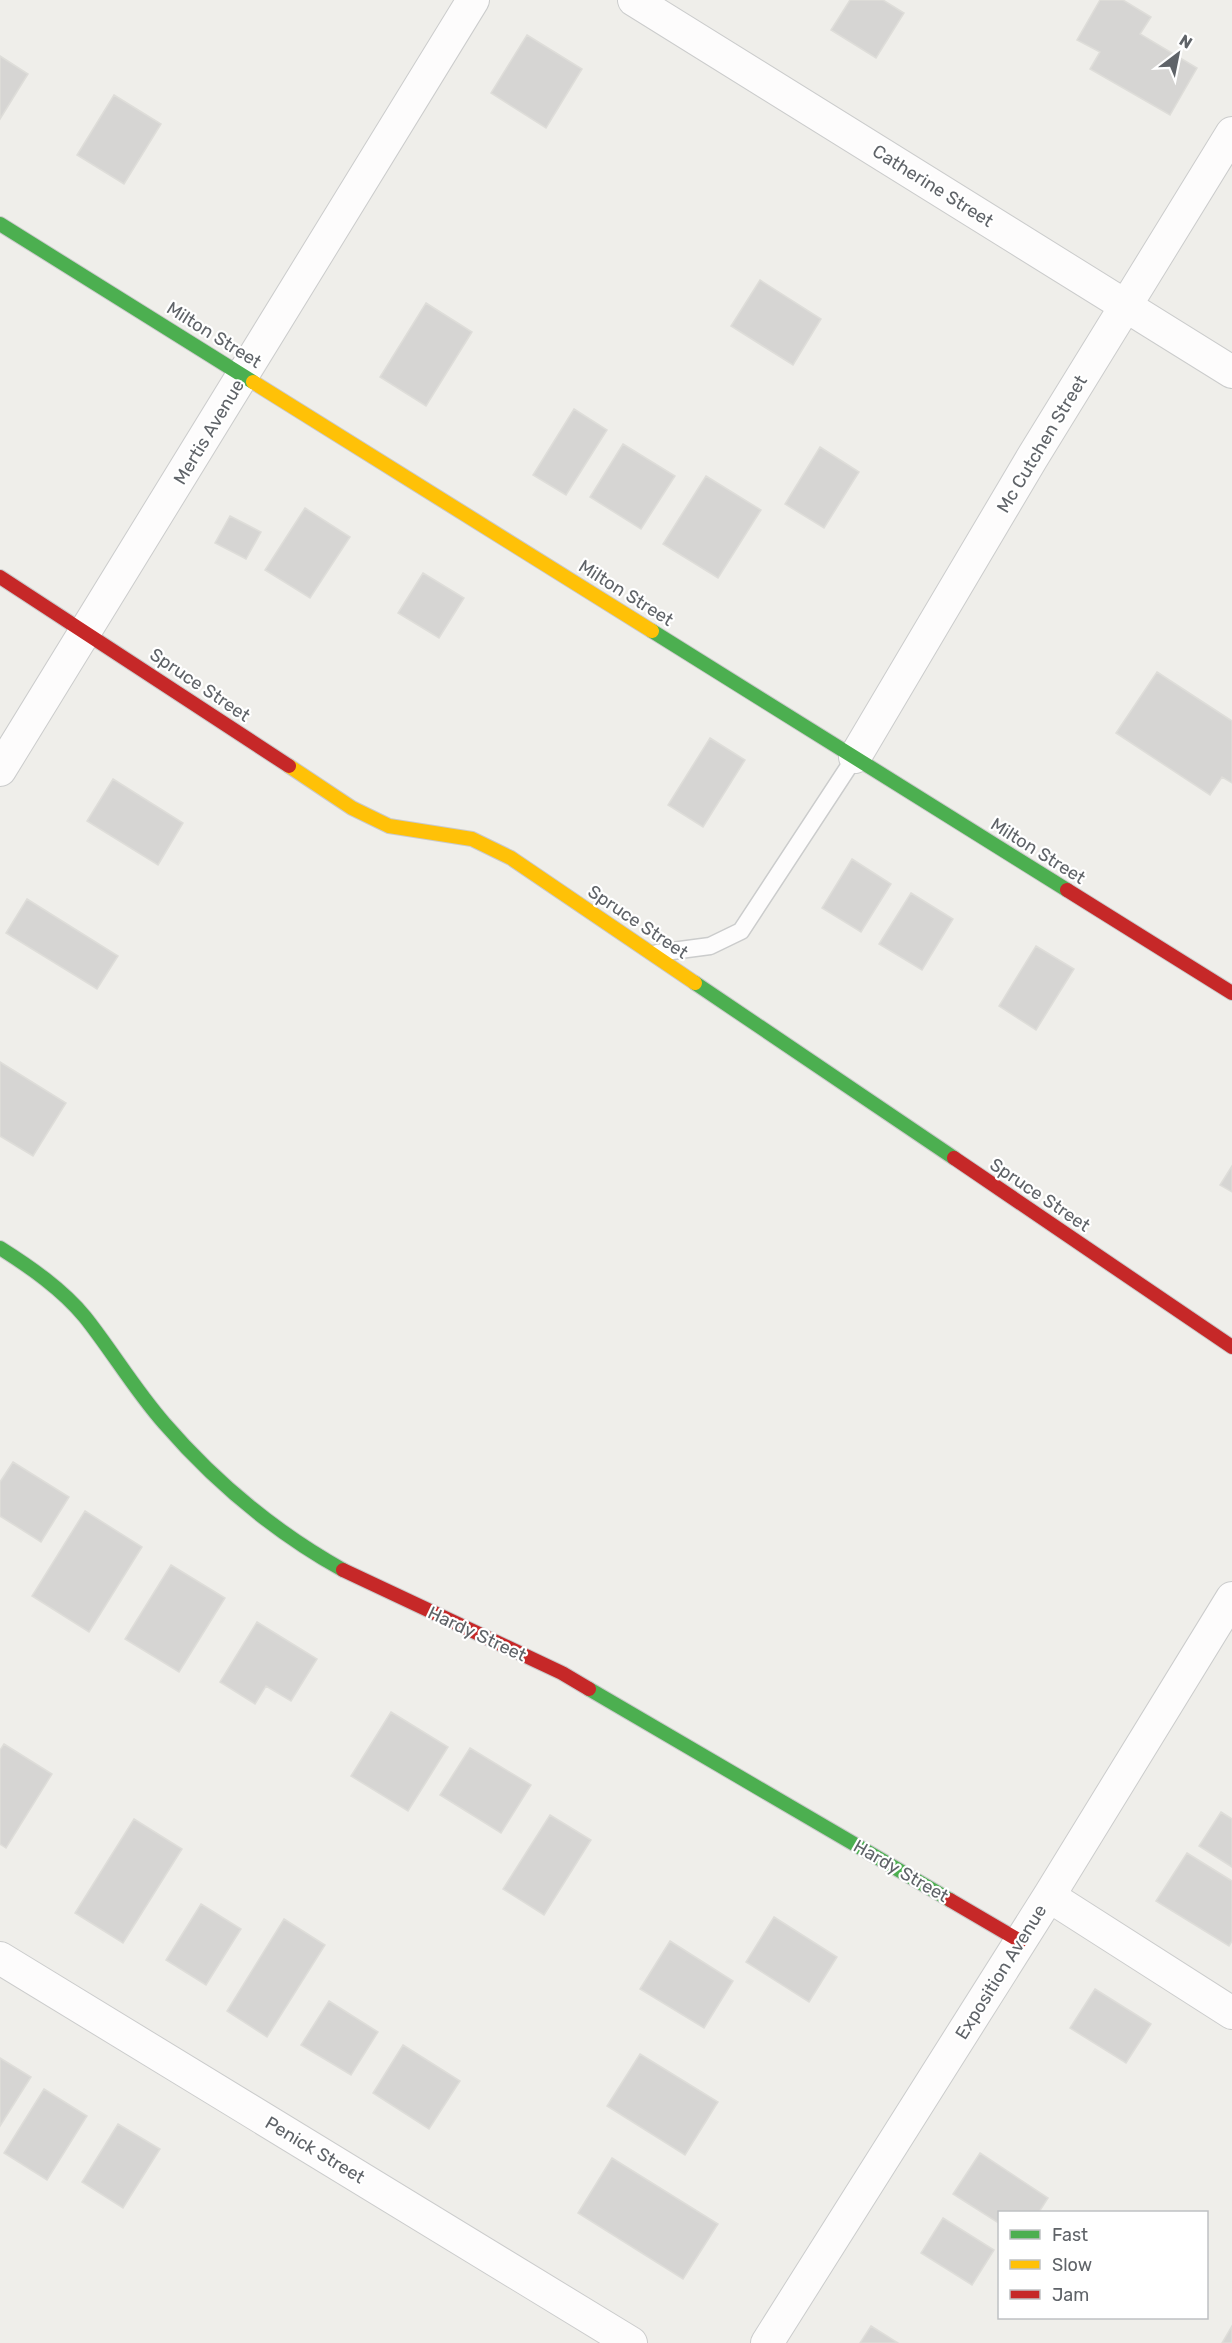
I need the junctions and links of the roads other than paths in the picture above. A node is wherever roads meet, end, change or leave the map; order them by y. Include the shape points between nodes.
1 (473, 0) edge
2 (634, 0) edge
3 (1232, 133) edge
4 (0, 224) edge
5 (1126, 306) junction
6 (1232, 372) edge
7 (244, 375) junction
8 (0, 577) edge
9 (87, 632) junction
10 (855, 757) junction
11 (0, 770) edge
12 (653, 953) junction
13 (1232, 993) edge
14 (0, 1248) edge
15 (1232, 1347) edge
16 (1232, 1598) edge
17 (1049, 1896) junction
18 (1020, 1941) junction
19 (0, 1958) edge
20 (1232, 2013) edge
21 (630, 2343) edge
22 (767, 2343) edge

1 - 7 street, Mertis Avenue
2 - 5 street, Catherine Street
3 - 5 street, Mc Cutchen Street
4 - 7 street, Milton Street
5 - 6 street, Catherine Street
5 - 10 street, Mc Cutchen Street
7 - 9 street, Mertis Avenue
7 - 10 street, Milton Street
8 - 9 street, Spruce Street
9 - 11 street, Mertis Avenue
9 - 12 street, Spruce Street via 352,808 389,826 472,839 511,858
10 - 12 lane via 741,931 710,946
10 - 13 street, Milton Street
12 - 15 street, Spruce Street
14 - 18 street, Hardy Street via 60,1292 83,1315 162,1421 195,1458 231,1493 294,1541 367,1584 562,1673
16 - 17 street, Exposition Avenue
17 - 18 street, Exposition Avenue
17 - 20 street
18 - 22 street, Exposition Avenue
19 - 21 street, Penick Street

